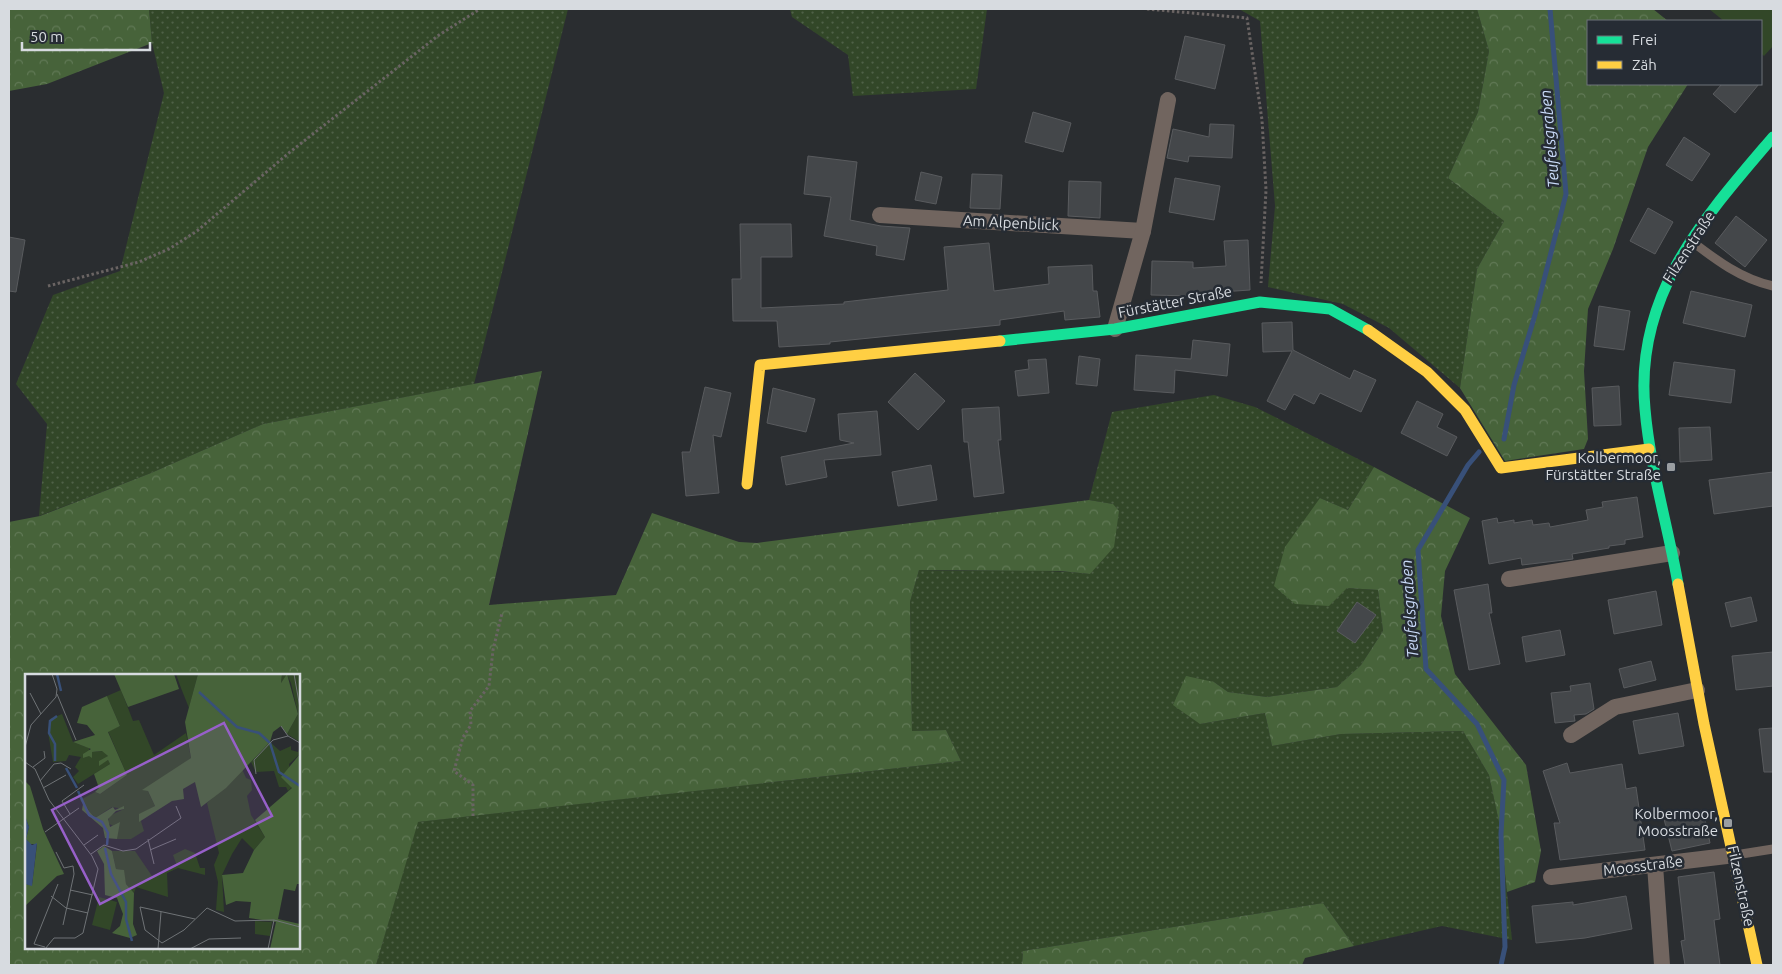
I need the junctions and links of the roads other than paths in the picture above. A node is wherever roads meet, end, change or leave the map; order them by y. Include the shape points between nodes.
1 (1168, 100) dead end
2 (1773, 136) edge
3 (880, 215) dead end
4 (1143, 231) junction
5 (1690, 240) junction
6 (1773, 286) edge
7 (1115, 329) junction
8 (1649, 449) junction
9 (747, 484) dead end
10 (1672, 552) junction
11 (1509, 579) dead end
12 (1697, 690) junction
13 (1571, 735) dead end
14 (1773, 849) edge
15 (1735, 855) junction
16 (1655, 865) junction
17 (1551, 877) dead end
18 (1662, 965) edge
19 (1757, 965) edge

1 - 4 street
2 - 5 street, Filzenstraße
3 - 4 street, Am Alpenblick
4 - 7 street
5 - 6 lane via 1749,280
5 - 8 street, Filzenstraße via 1672,268 1651,322 1643,396
7 - 8 street, Fürstätter Straße via 1260,302 1330,309 1374,334 1426,372 1465,410 1501,468
7 - 9 street, Fürstätter Straße via 760,366
8 - 10 street, Filzenstraße
10 - 11 street
10 - 12 street, Filzenstraße
12 - 13 street via 1615,707
12 - 15 street, Filzenstraße
14 - 15 lane
15 - 16 street, Moosstraße
15 - 19 street, Filzenstraße
16 - 17 street, Moosstraße
16 - 18 street

